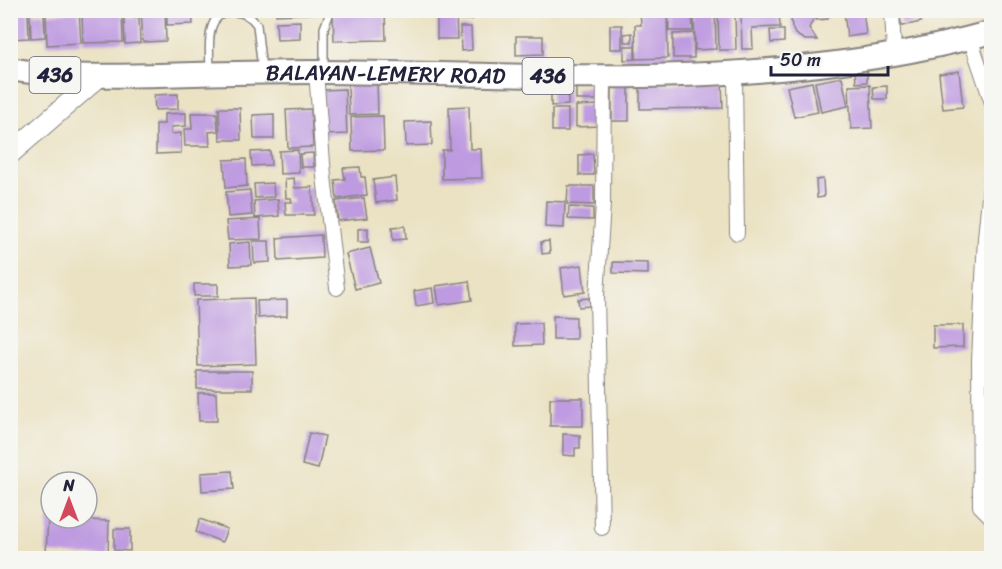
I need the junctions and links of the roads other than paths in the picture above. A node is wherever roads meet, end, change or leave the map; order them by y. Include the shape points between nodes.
1 (331, 10) edge
2 (892, 10) edge
3 (981, 35) edge
4 (894, 54) junction
5 (10, 69) edge
6 (320, 72) junction
7 (262, 73) junction
8 (210, 74) junction
9 (735, 74) junction
10 (101, 75) junction
11 (604, 76) junction
12 (992, 103) edge
13 (10, 154) edge
14 (992, 166) edge
15 (737, 232) dead end
16 (337, 288) dead end
17 (992, 518) edge
18 (602, 528) dead end

1 - 6 lane via 324,28
2 - 4 street
3 - 4 main road, BALAYAN-LEMERY ROAD / 436
3 - 12 street
4 - 9 main road, BALAYAN-LEMERY ROAD / 436
5 - 10 main road, 436 via 43,75
6 - 7 main road, BALAYAN-LEMERY ROAD / 436
6 - 11 main road, BALAYAN-LEMERY ROAD / 436
6 - 16 street via 324,176
7 - 8 main road, BALAYAN-LEMERY ROAD / 436
7 - 8 lane via 257,25 245,14 231,12 220,14 211,25
8 - 10 main road, BALAYAN-LEMERY ROAD / 436
9 - 11 main road, BALAYAN-LEMERY ROAD / 436
9 - 15 street
10 - 13 main road
11 - 18 street via 603,204 597,296
14 - 17 street via 979,371 980,506

